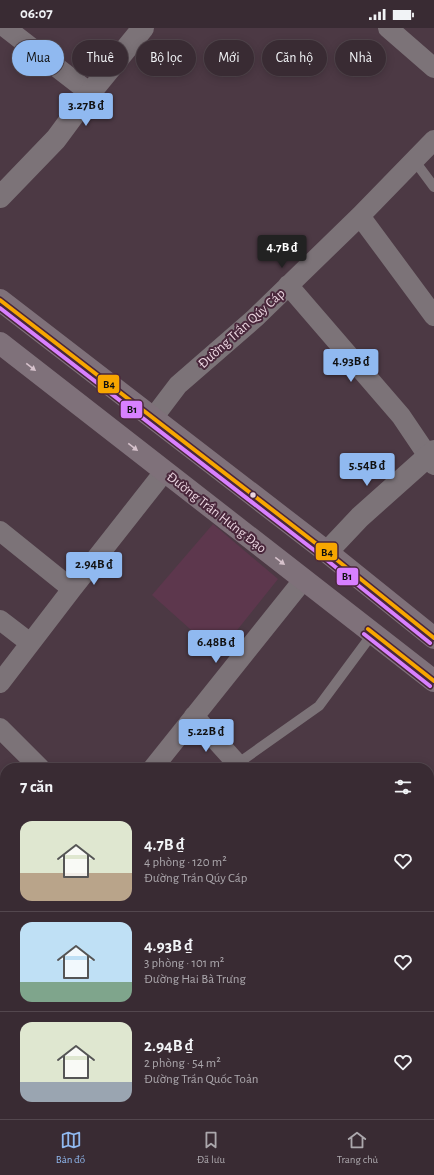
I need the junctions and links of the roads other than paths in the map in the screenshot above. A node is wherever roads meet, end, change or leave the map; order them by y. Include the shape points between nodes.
1 (6, 28) edge
2 (143, 28) edge
3 (391, 29) edge
4 (434, 68) edge
5 (90, 93) junction
6 (434, 140) edge
7 (414, 160) junction
8 (434, 187) edge
9 (0, 196) edge
10 (360, 216) junction
11 (288, 285) junction
12 (0, 300) edge
13 (434, 316) edge
14 (0, 343) edge
15 (153, 418) junction
16 (432, 457) edge
17 (164, 472) junction
18 (0, 532) edge
19 (327, 552) junction
20 (304, 579) junction
21 (72, 589) junction
22 (0, 620) edge
23 (373, 633) junction
24 (434, 638) edge
25 (30, 643) junction
26 (434, 681) edge
27 (0, 683) edge
28 (194, 716) junction
29 (0, 728) edge
30 (35, 763) edge
31 (157, 763) edge
32 (236, 763) edge
33 (243, 763) edge

1 - 5 street
2 - 5 street
3 - 4 street
5 - 9 street via 56,139
6 - 7 street, Đường Trần Qúy Cáp
7 - 8 lane
7 - 10 street, Đường Trần Qúy Cáp
10 - 11 street, Đường Trần Qúy Cáp
10 - 13 street
11 - 15 street, Đường Trần Qúy Cáp via 255,318 178,385
11 - 16 street via 401,416
12 - 15 main road
14 -> 17 main road, Đường Trần Hưng Đạo
15 - 19 main road
16 - 19 street via 360,517
17 -> 20 main road, Đường Trần Hưng Đạo
17 - 21 street
18 - 21 street
19 - 20 main road
19 - 24 main road
20 - 23 main road, Đường Trần Hưng Đạo
20 - 28 street
21 - 25 street
22 - 25 street
23 - 26 main road, Đường Trần Hưng Đạo
23 - 33 lane via 319,706
25 - 27 street
28 - 31 street
28 - 32 street
29 - 30 street

